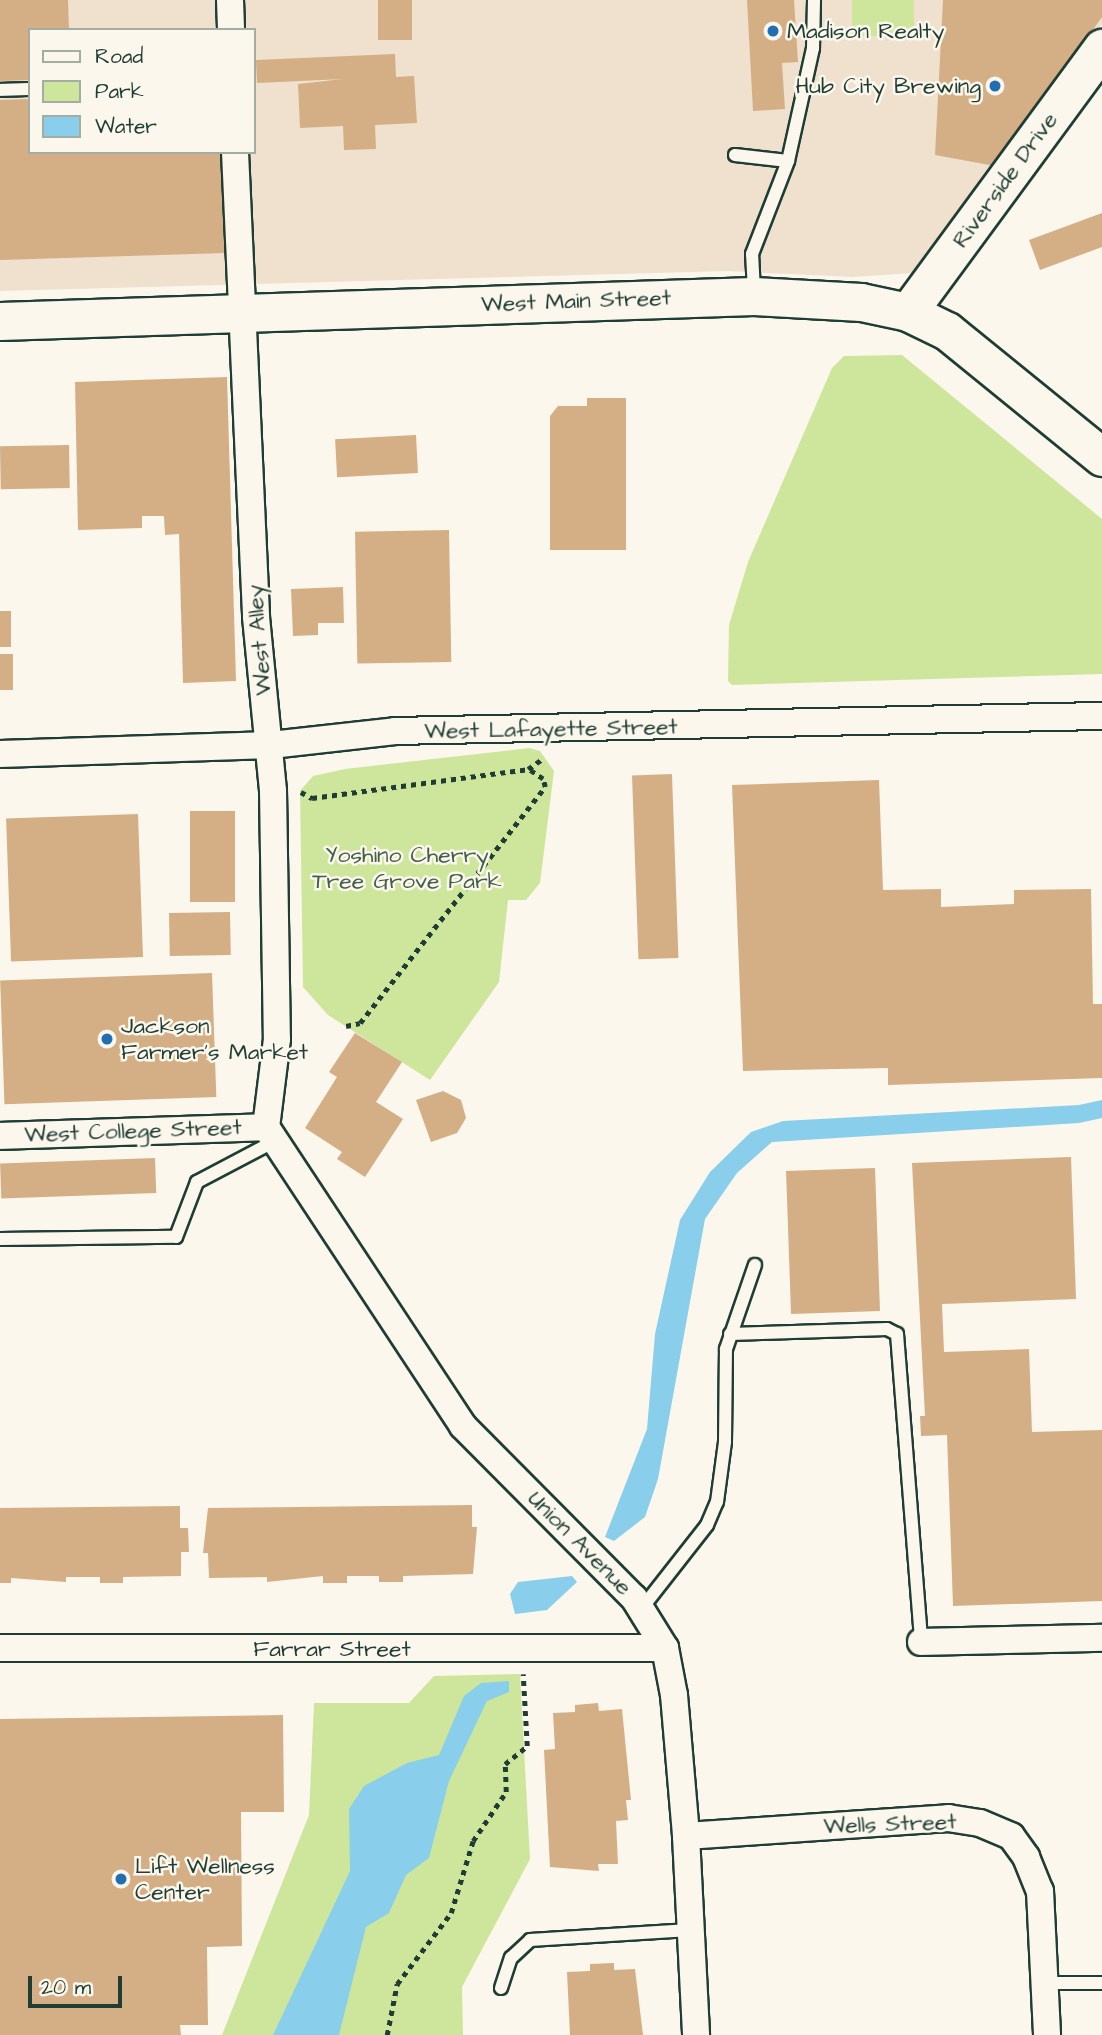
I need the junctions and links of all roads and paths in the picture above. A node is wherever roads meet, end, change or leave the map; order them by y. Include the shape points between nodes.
1 (230, 0) edge
2 (814, 0) edge
3 (231, 28) edge
4 (1102, 48) edge
5 (28, 89) edge
6 (0, 90) edge
7 (235, 154) edge
8 (735, 155) dead end
9 (788, 161) junction
10 (754, 296) junction
11 (241, 312) junction
12 (908, 312) junction
13 (0, 321) edge
14 (1102, 457) edge
15 (1102, 716) edge
16 (271, 745) junction
17 (0, 754) edge
18 (546, 757) dead end
19 (528, 769) junction
20 (300, 791) dead end
21 (346, 1026) dead end
22 (270, 1135) junction
23 (0, 1136) edge
24 (0, 1239) edge
25 (755, 1265) dead end
26 (730, 1334) junction
27 (642, 1608) junction
28 (1102, 1638) edge
29 (921, 1642) joint
30 (0, 1648) edge
31 (664, 1648) junction
32 (522, 1649) junction
33 (686, 1836) junction
34 (690, 1930) junction
35 (1046, 1983) junction
36 (1102, 1983) edge
37 (501, 1988) dead end
38 (387, 2035) edge
39 (696, 2035) edge
40 (1047, 2035) edge

1 - 3 street
2 - 9 lane via 813,48
4 - 12 main road, Riverside Drive
5 - 6 lane
7 - 11 street, West Alley
8 - 9 lane
9 - 10 lane via 752,254
10 - 11 main road, West Main Street
10 - 12 main road, West Main Street via 861,302
11 - 13 main road, West Main Street
11 - 16 street, West Alley via 256,617
12 - 14 main road, West Main Street via 947,331 994,365
15 - 16 street, West Lafayette Street via 395,732
16 - 17 street, West Lafayette Street
16 - 22 street, West Alley via 277,1039
18 - 19 path
19 - 20 path via 312,798
19 - 21 path via 543,779 545,787 360,1023
22 - 23 street, West College Street
22 - 24 lane via 197,1182 176,1237
22 - 27 street, Union Avenue via 463,1426
25 - 26 lane
26 - 27 lane via 717,1502 707,1525
26 - 29 lane via 887,1329 897,1334
27 - 31 street, Union Avenue
28 - 29 street
30 - 32 street, Farrar Street
31 - 32 street, Farrar Street
31 - 33 street, Union Avenue via 674,1695
32 - 38 path via 527,1745 505,1764 506,1792 472,1841 451,1913 397,1984
33 - 34 street, Union Avenue
33 - 35 street, Wells Street via 948,1818 980,1823 1010,1836 1026,1857 1040,1891
34 - 37 lane via 530,1940 511,1958
34 - 39 street, Union Avenue
35 - 36 lane
35 - 40 street, Wells Street

